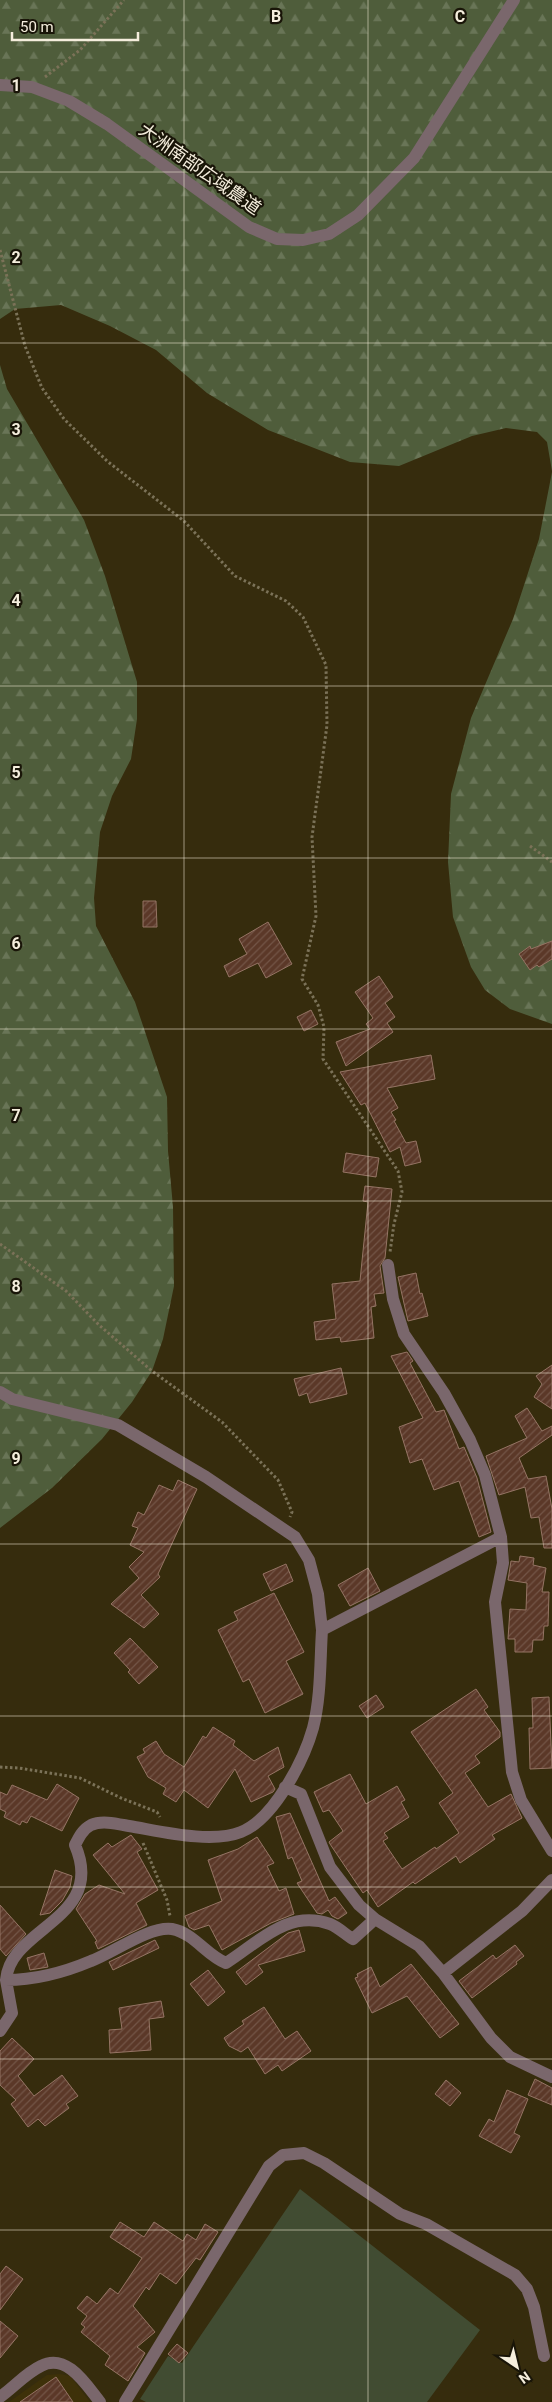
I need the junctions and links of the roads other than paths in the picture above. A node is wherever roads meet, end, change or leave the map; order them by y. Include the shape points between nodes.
1 (514, 0) edge
2 (0, 85) edge
3 (388, 1265) road end
4 (0, 1392) edge
5 (502, 1537) junction
6 (322, 1630) junction
7 (285, 1787) junction
8 (552, 1851) edge
9 (552, 1880) edge
10 (375, 1920) junction
11 (443, 1973) junction
12 (6, 1980) junction
13 (0, 2031) edge
14 (552, 2077) edge
15 (544, 2356) dead end
16 (0, 2397) edge
17 (100, 2402) edge
18 (125, 2402) edge

1 - 2 street, 大洲南部広域農道 via 414,158 358,215 329,234 303,240 277,239 249,227 107,124 69,101 32,87
3 - 5 street via 393,1299 404,1334 444,1393 470,1440 485,1475
4 - 6 street via 12,1399 118,1426 206,1477 296,1537 309,1560 318,1594
5 - 6 street
5 - 8 street via 503,1563 496,1602 512,1772 522,1800
6 - 7 street via 313,1728
7 - 10 street via 300,1794 330,1867 359,1906
7 - 12 street via 258,1821 242,1832 224,1836 92,1824 80,1834 75,1845 82,1861 82,1877 77,1892 68,1908 15,1958
9 - 11 street via 522,1911
10 - 11 street via 419,1946
10 - 12 street via 353,1939 331,1924 302,1920 274,1928 226,1963 173,1929 156,1929 88,1963 28,1980
11 - 14 street via 491,2038 510,2057
12 - 13 street via 12,2013
15 - 18 street via 534,2307 527,2289 515,2275 426,2224 400,2214 324,2163 304,2154 283,2155 269,2166
16 - 17 street via 42,2365 55,2363 79,2375

